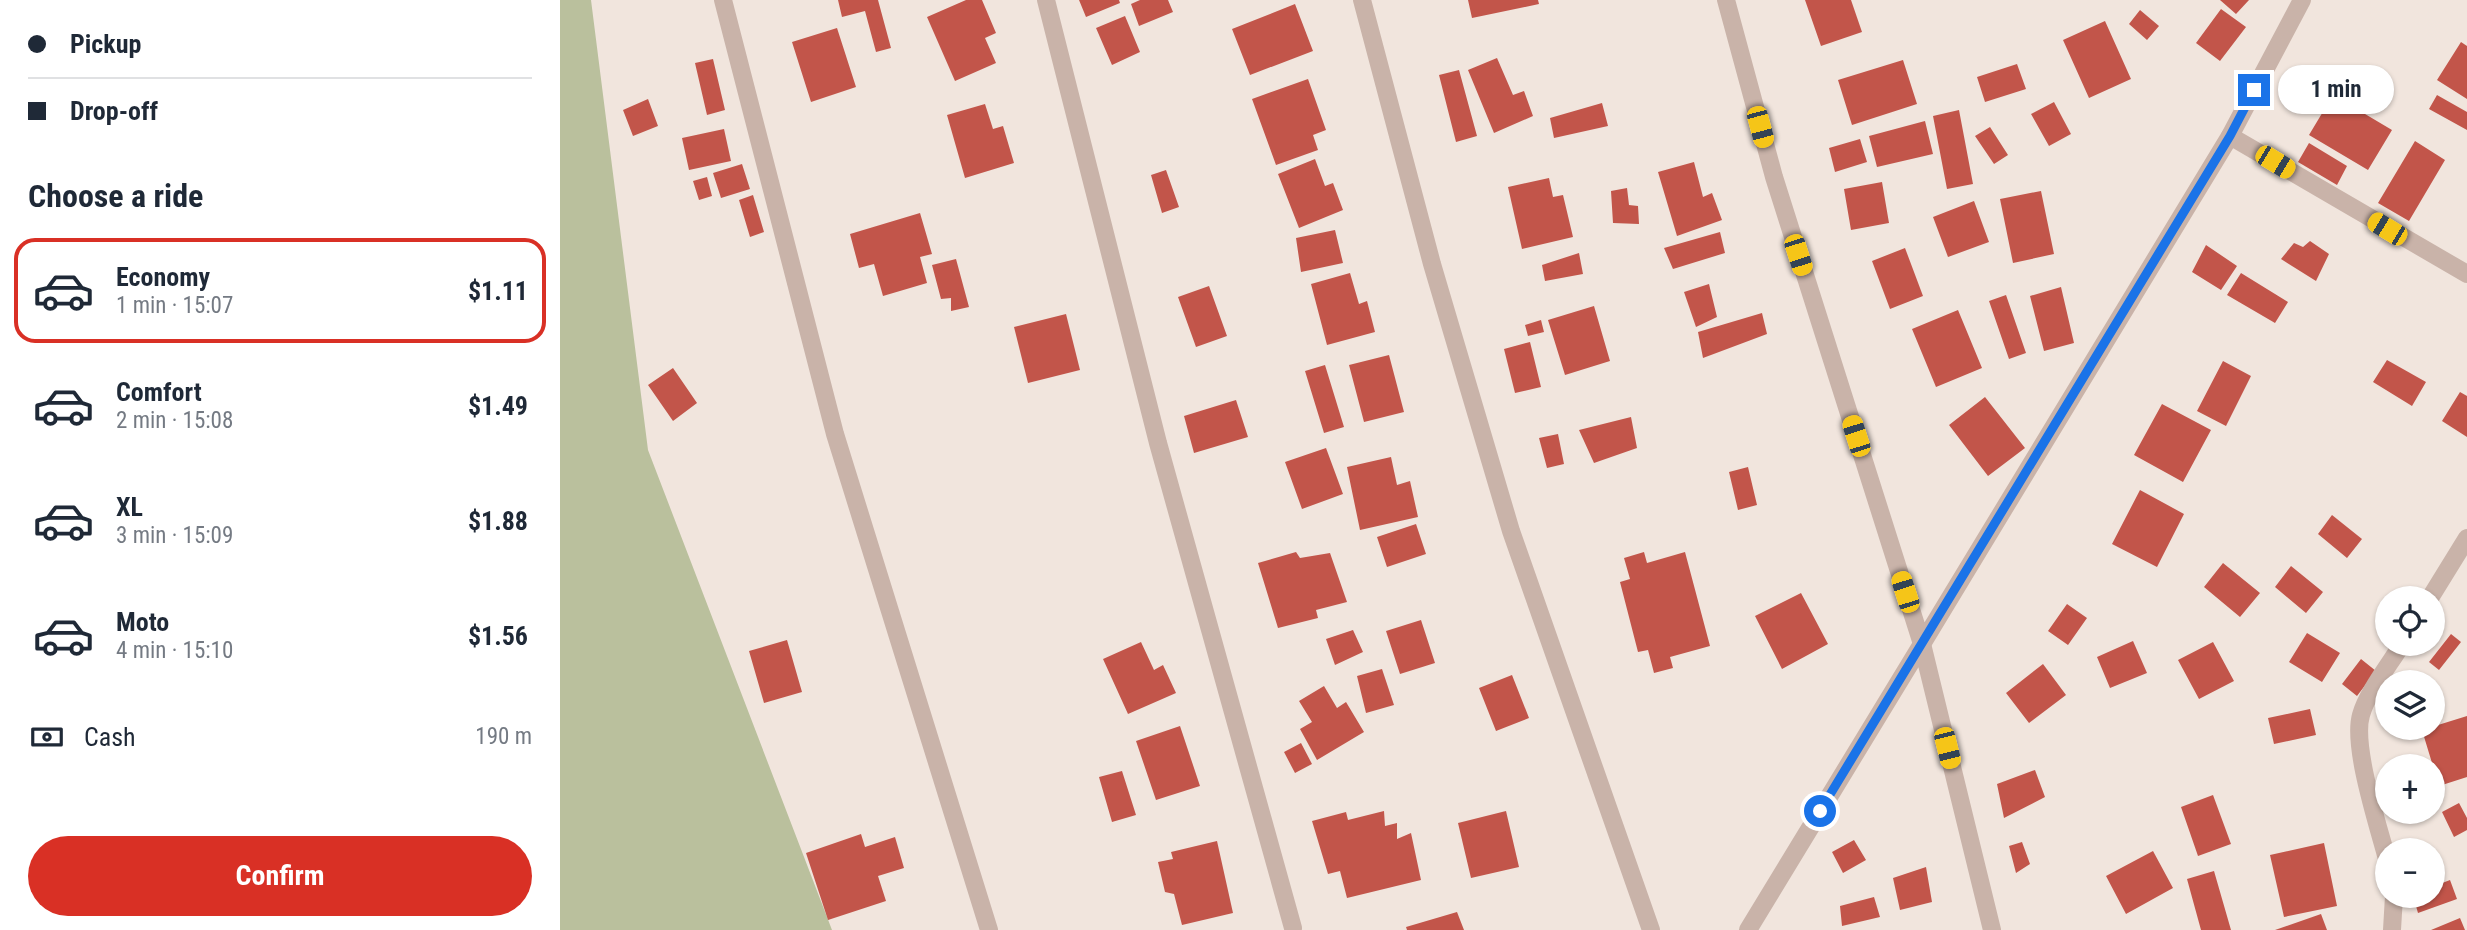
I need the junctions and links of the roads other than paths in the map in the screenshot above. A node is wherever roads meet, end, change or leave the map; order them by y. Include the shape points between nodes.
1 (723, 0) edge
2 (1046, 0) edge
3 (1362, 0) edge
4 (1726, 0) edge
5 (2302, 0) edge
6 (2230, 136) junction
7 (2467, 274) edge
8 (2467, 538) edge
9 (2437, 586) edge
10 (1922, 644) junction
11 (2395, 656) edge
12 (2382, 838) edge
13 (2393, 908) edge
14 (1293, 928) dead end
15 (989, 930) edge
16 (1651, 930) edge
17 (1748, 930) edge
18 (1992, 930) edge
19 (2392, 930) edge

1 - 15 street via 835,434
2 - 14 street via 1158,443
3 - 16 street via 1432,264 1511,531
4 - 10 street via 1774,177
5 - 6 street
6 - 7 street
6 - 10 street
8 - 9 street
10 - 17 street
10 - 18 street
11 - 12 street via 2361,713 2358,731
13 - 19 street

